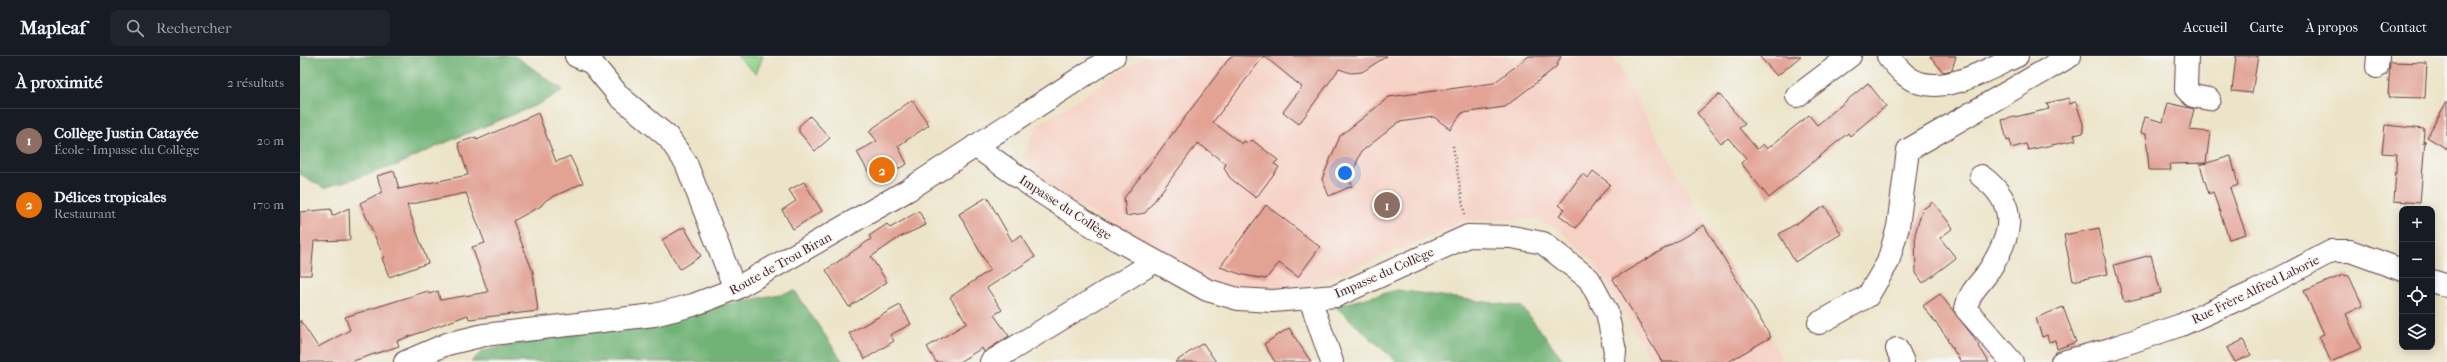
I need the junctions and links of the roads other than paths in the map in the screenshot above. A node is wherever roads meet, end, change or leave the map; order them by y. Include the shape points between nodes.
1 (576, 56) edge
2 (1114, 56) edge
3 (1850, 56) edge
4 (1888, 56) edge
5 (2017, 56) edge
6 (2070, 56) edge
7 (2187, 56) edge
8 (1797, 96) dead end
9 (2210, 99) dead end
10 (975, 146) junction
11 (1981, 176) dead end
12 (1154, 262) junction
13 (2399, 269) edge
14 (2435, 282) edge
15 (2447, 286) edge
16 (735, 289) junction
17 (1310, 299) junction
18 (1818, 323) dead end
19 (405, 362) edge
20 (991, 362) edge
21 (1332, 362) edge
22 (1614, 362) edge
23 (2012, 362) edge
24 (2062, 362) edge

1 - 16 street via 592,63 620,97 668,137 686,163
2 - 10 street, Route de Trou Biran
3 - 8 street
4 - 5 street via 1901,73 1920,83 1940,84 1962,80
6 - 18 street via 1908,150 1898,227 1888,262 1868,296
7 - 9 street via 2186,89 2193,96
10 - 12 street, Impasse du Collège via 1033,187
10 - 16 street, Route de Trou Biran via 908,190
11 - 23 street via 1996,188 2008,210 2007,236 1996,260 1969,296 1966,309
12 - 17 street, Impasse du Collège via 1207,290 1238,299
12 - 20 street
13 - 24 street, Rue Frère Alfred Laborie via 2350,251 2332,252 2254,292 2181,325
14 - 15 street
16 - 19 street, Route de Trou Biran via 692,305 654,315 484,334 447,344
17 - 21 street
17 - 22 street, Impasse du Collège via 1336,296 1468,236 1512,236 1543,243 1588,279 1607,312 1615,351

